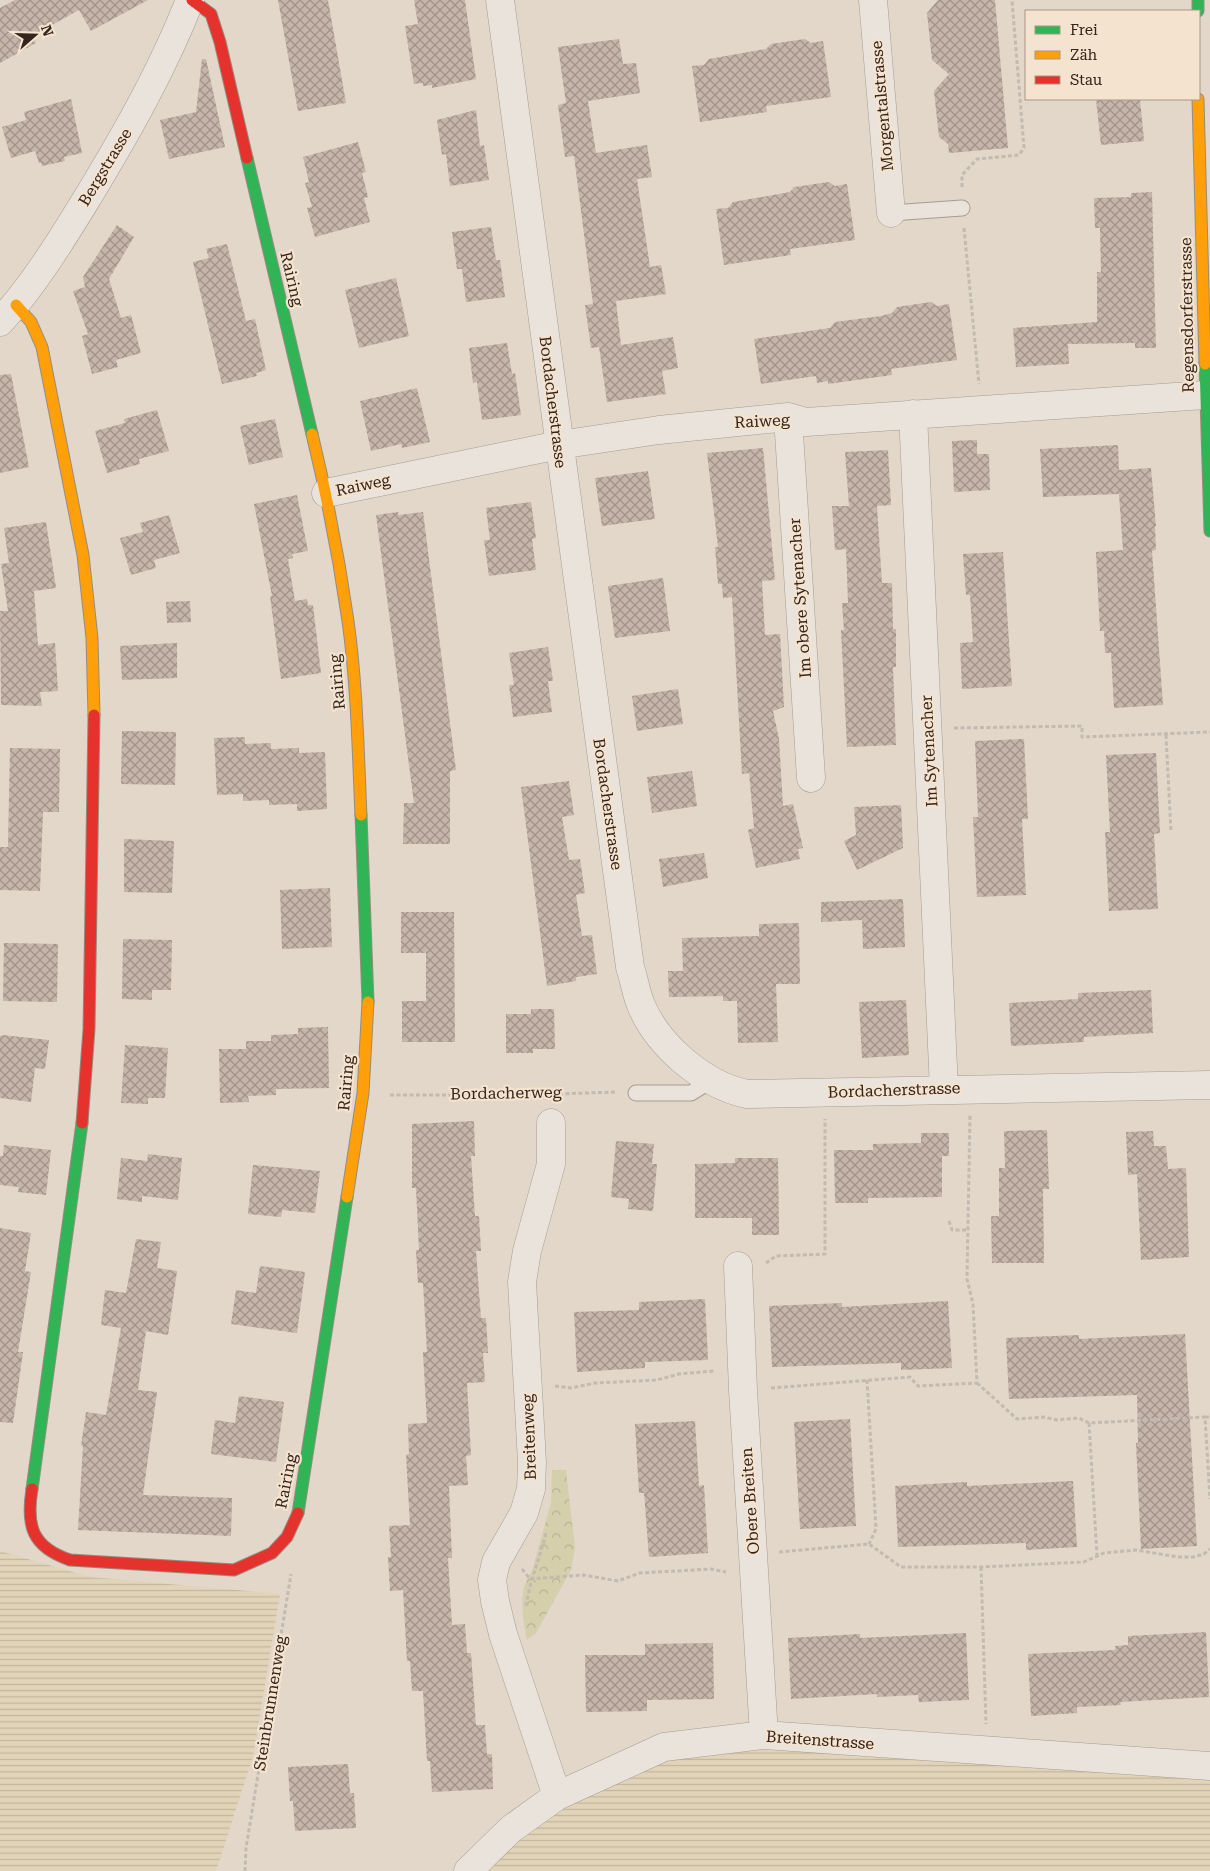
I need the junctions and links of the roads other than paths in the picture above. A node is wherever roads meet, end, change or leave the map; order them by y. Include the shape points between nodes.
1 (191, 0) edge
2 (500, 0) edge
3 (873, 0) edge
4 (1198, 100) edge
5 (962, 208) road end
6 (891, 213) joint
7 (8, 314) edge
8 (1205, 395) junction
9 (913, 414) junction
10 (788, 417) junction
11 (559, 445) junction
12 (326, 493) junction
13 (1210, 531) edge
14 (811, 778) dead end
15 (710, 1080) junction
16 (1210, 1085) edge
17 (958, 1088) junction
18 (636, 1093) dead end
19 (550, 1123) dead end
20 (738, 1274) road end
21 (764, 1735) junction
22 (1210, 1766) edge
23 (557, 1796) junction
24 (468, 1871) edge

1 - 7 street, Bergstrasse via 127,133 71,224
1 - 12 street, Rairing via 211,14 220,42
2 - 11 street, Bordacherstrasse
3 - 6 street, Morgentalstrasse
4 - 8 street, Regensdorferstrasse
5 - 6 lane
7 - 12 street, Rairing via 31,322 42,347 81,546 92,638 95,732 89,1029 81,1135 28,1504 28,1515 41,1544 59,1557 70,1560 234,1570 272,1553 287,1537 300,1508 363,1093 368,1003 354,674 341,572
8 - 9 street, Raiweg
8 - 13 street, Regensdorferstrasse
9 - 10 street, Raiweg via 806,422
9 - 17 street, Im Sytenacher via 928,729
10 - 11 street, Raiweg via 659,430
10 - 14 street, Im obere Sytenacher
11 - 12 street, Raiweg
11 - 15 street, Bordacherstrasse via 630,967 641,1005 668,1047
15 - 17 street, Bordacherstrasse via 732,1091 747,1094
15 - 18 lane via 691,1093
16 - 17 street, Bordacherstrasse
19 - 23 street, Breitenweg via 551,1164 527,1251 522,1282 531,1489 524,1513 496,1562 492,1580 494,1601
20 - 21 street, Obere Breiten
21 - 22 street, Breitenstrasse
21 - 23 street, Breitenstrasse via 664,1747
23 - 24 street, Breitenstrasse via 511,1829

